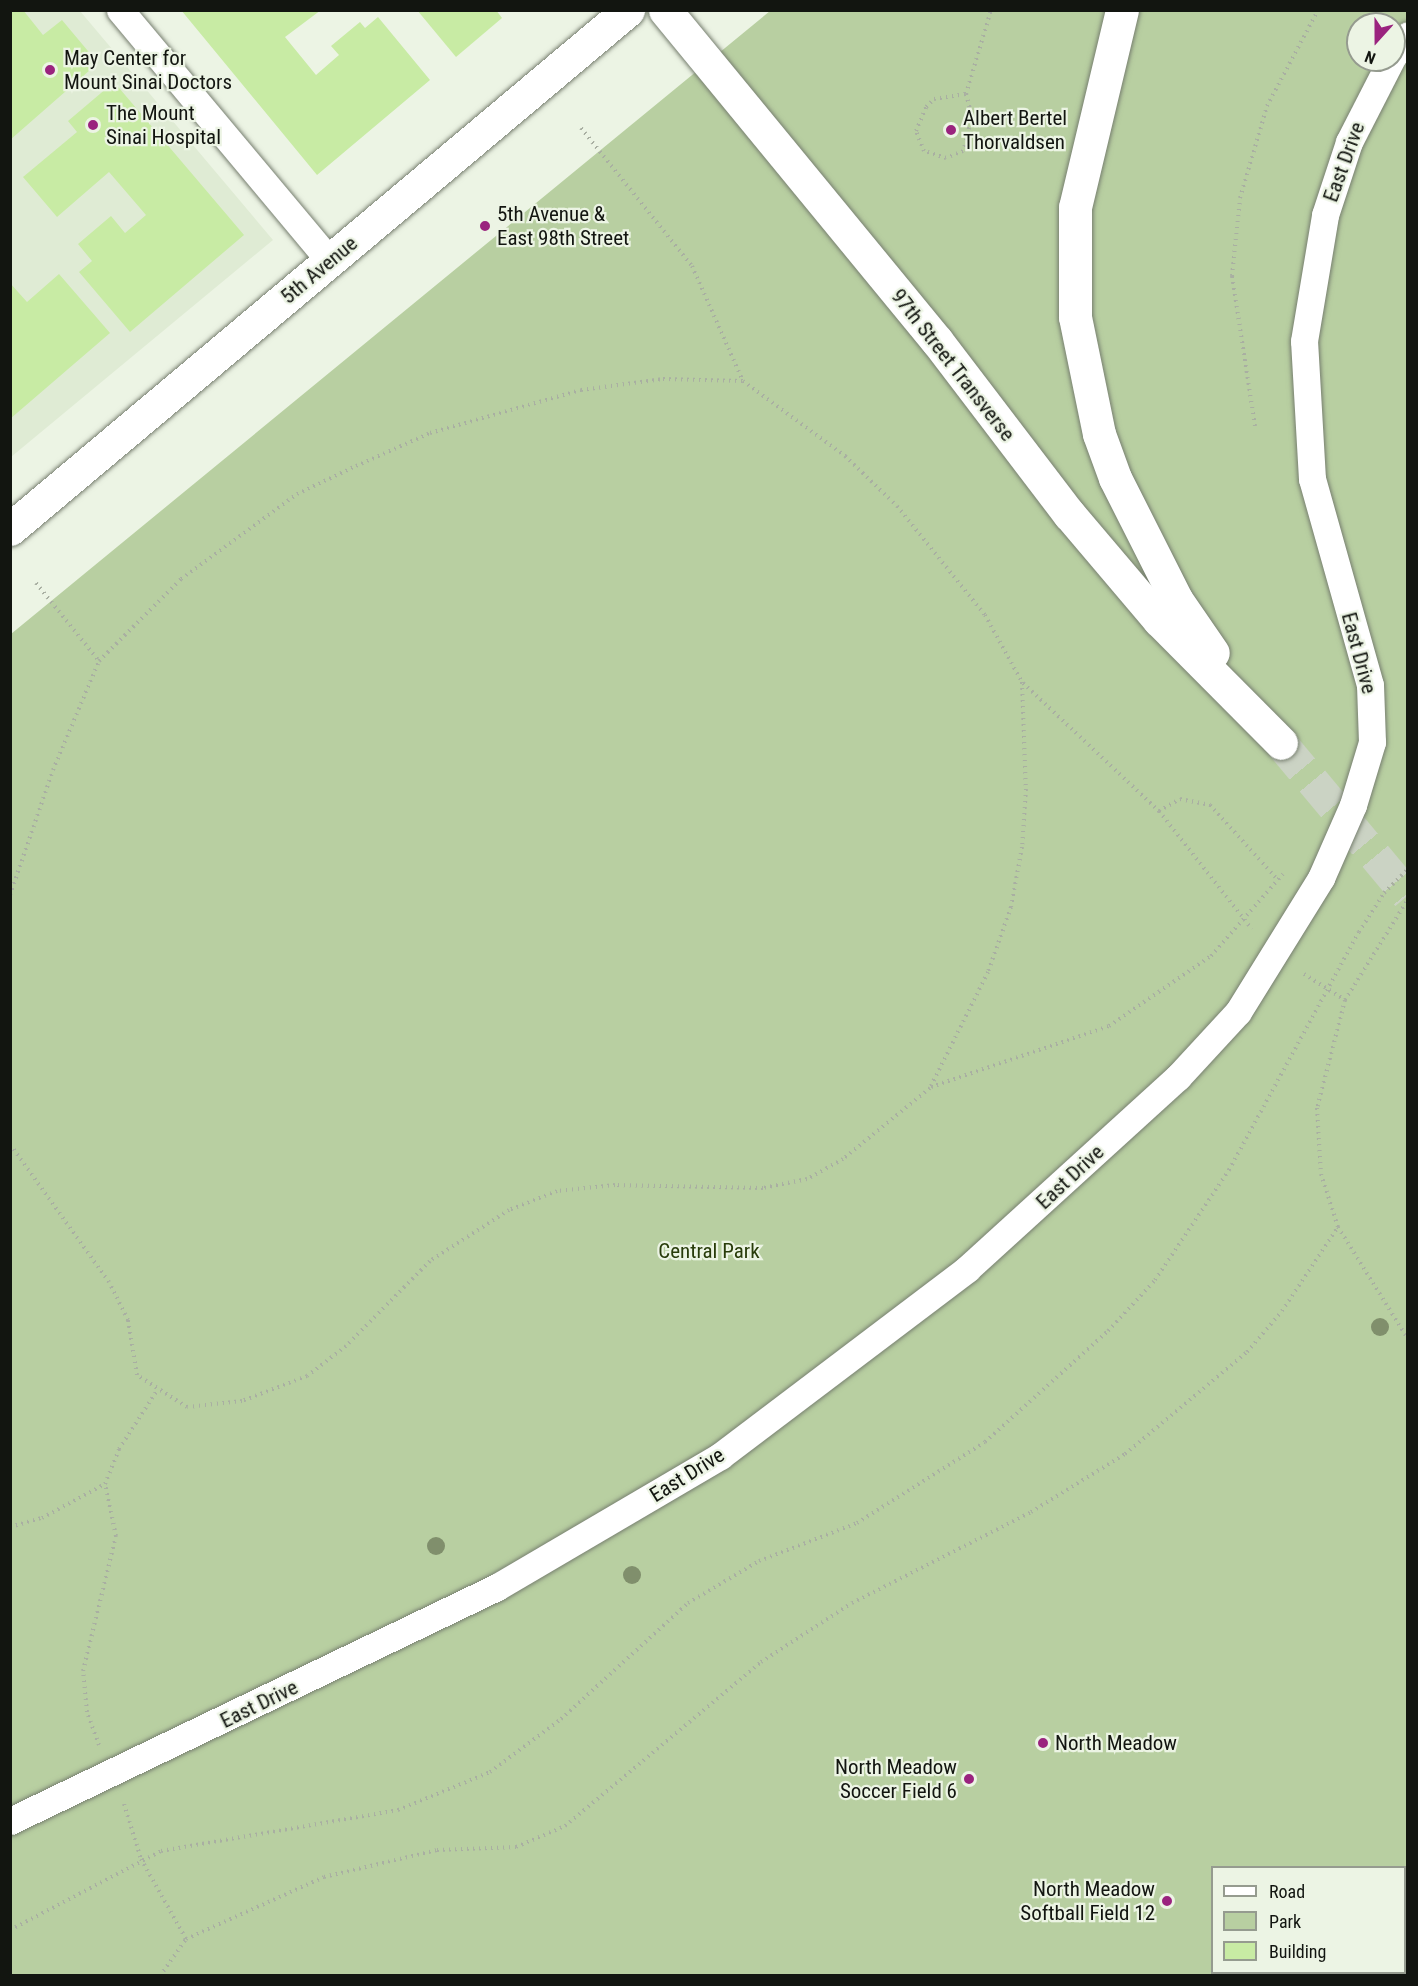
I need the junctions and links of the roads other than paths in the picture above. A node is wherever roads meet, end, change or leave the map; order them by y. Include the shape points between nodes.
1 (120, 10) edge
2 (628, 10) edge
3 (665, 10) edge
4 (1122, 10) edge
5 (1385, 72) edge
6 (330, 261) junction
7 (10, 529) edge
8 (1252, 709) junction
9 (1281, 743) tunnel mouth
10 (10, 1821) edge

1 - 6 street
2 - 6 main road, 5th Avenue
3 - 8 main road, 97th Street Transverse via 937,341 1069,514 1159,620
4 - 8 main road, 97th Street Transverse via 1075,207 1073,283 1082,364 1099,434 1132,517 1176,599
5 - 10 street, East Drive via 1349,142 1325,215 1304,341 1312,478 1370,685 1372,742 1357,795 1321,878 1238,1012 1178,1077 967,1269 720,1456 497,1587
6 - 7 main road, 5th Avenue
8 - 9 main road, 97th Street Transverse

